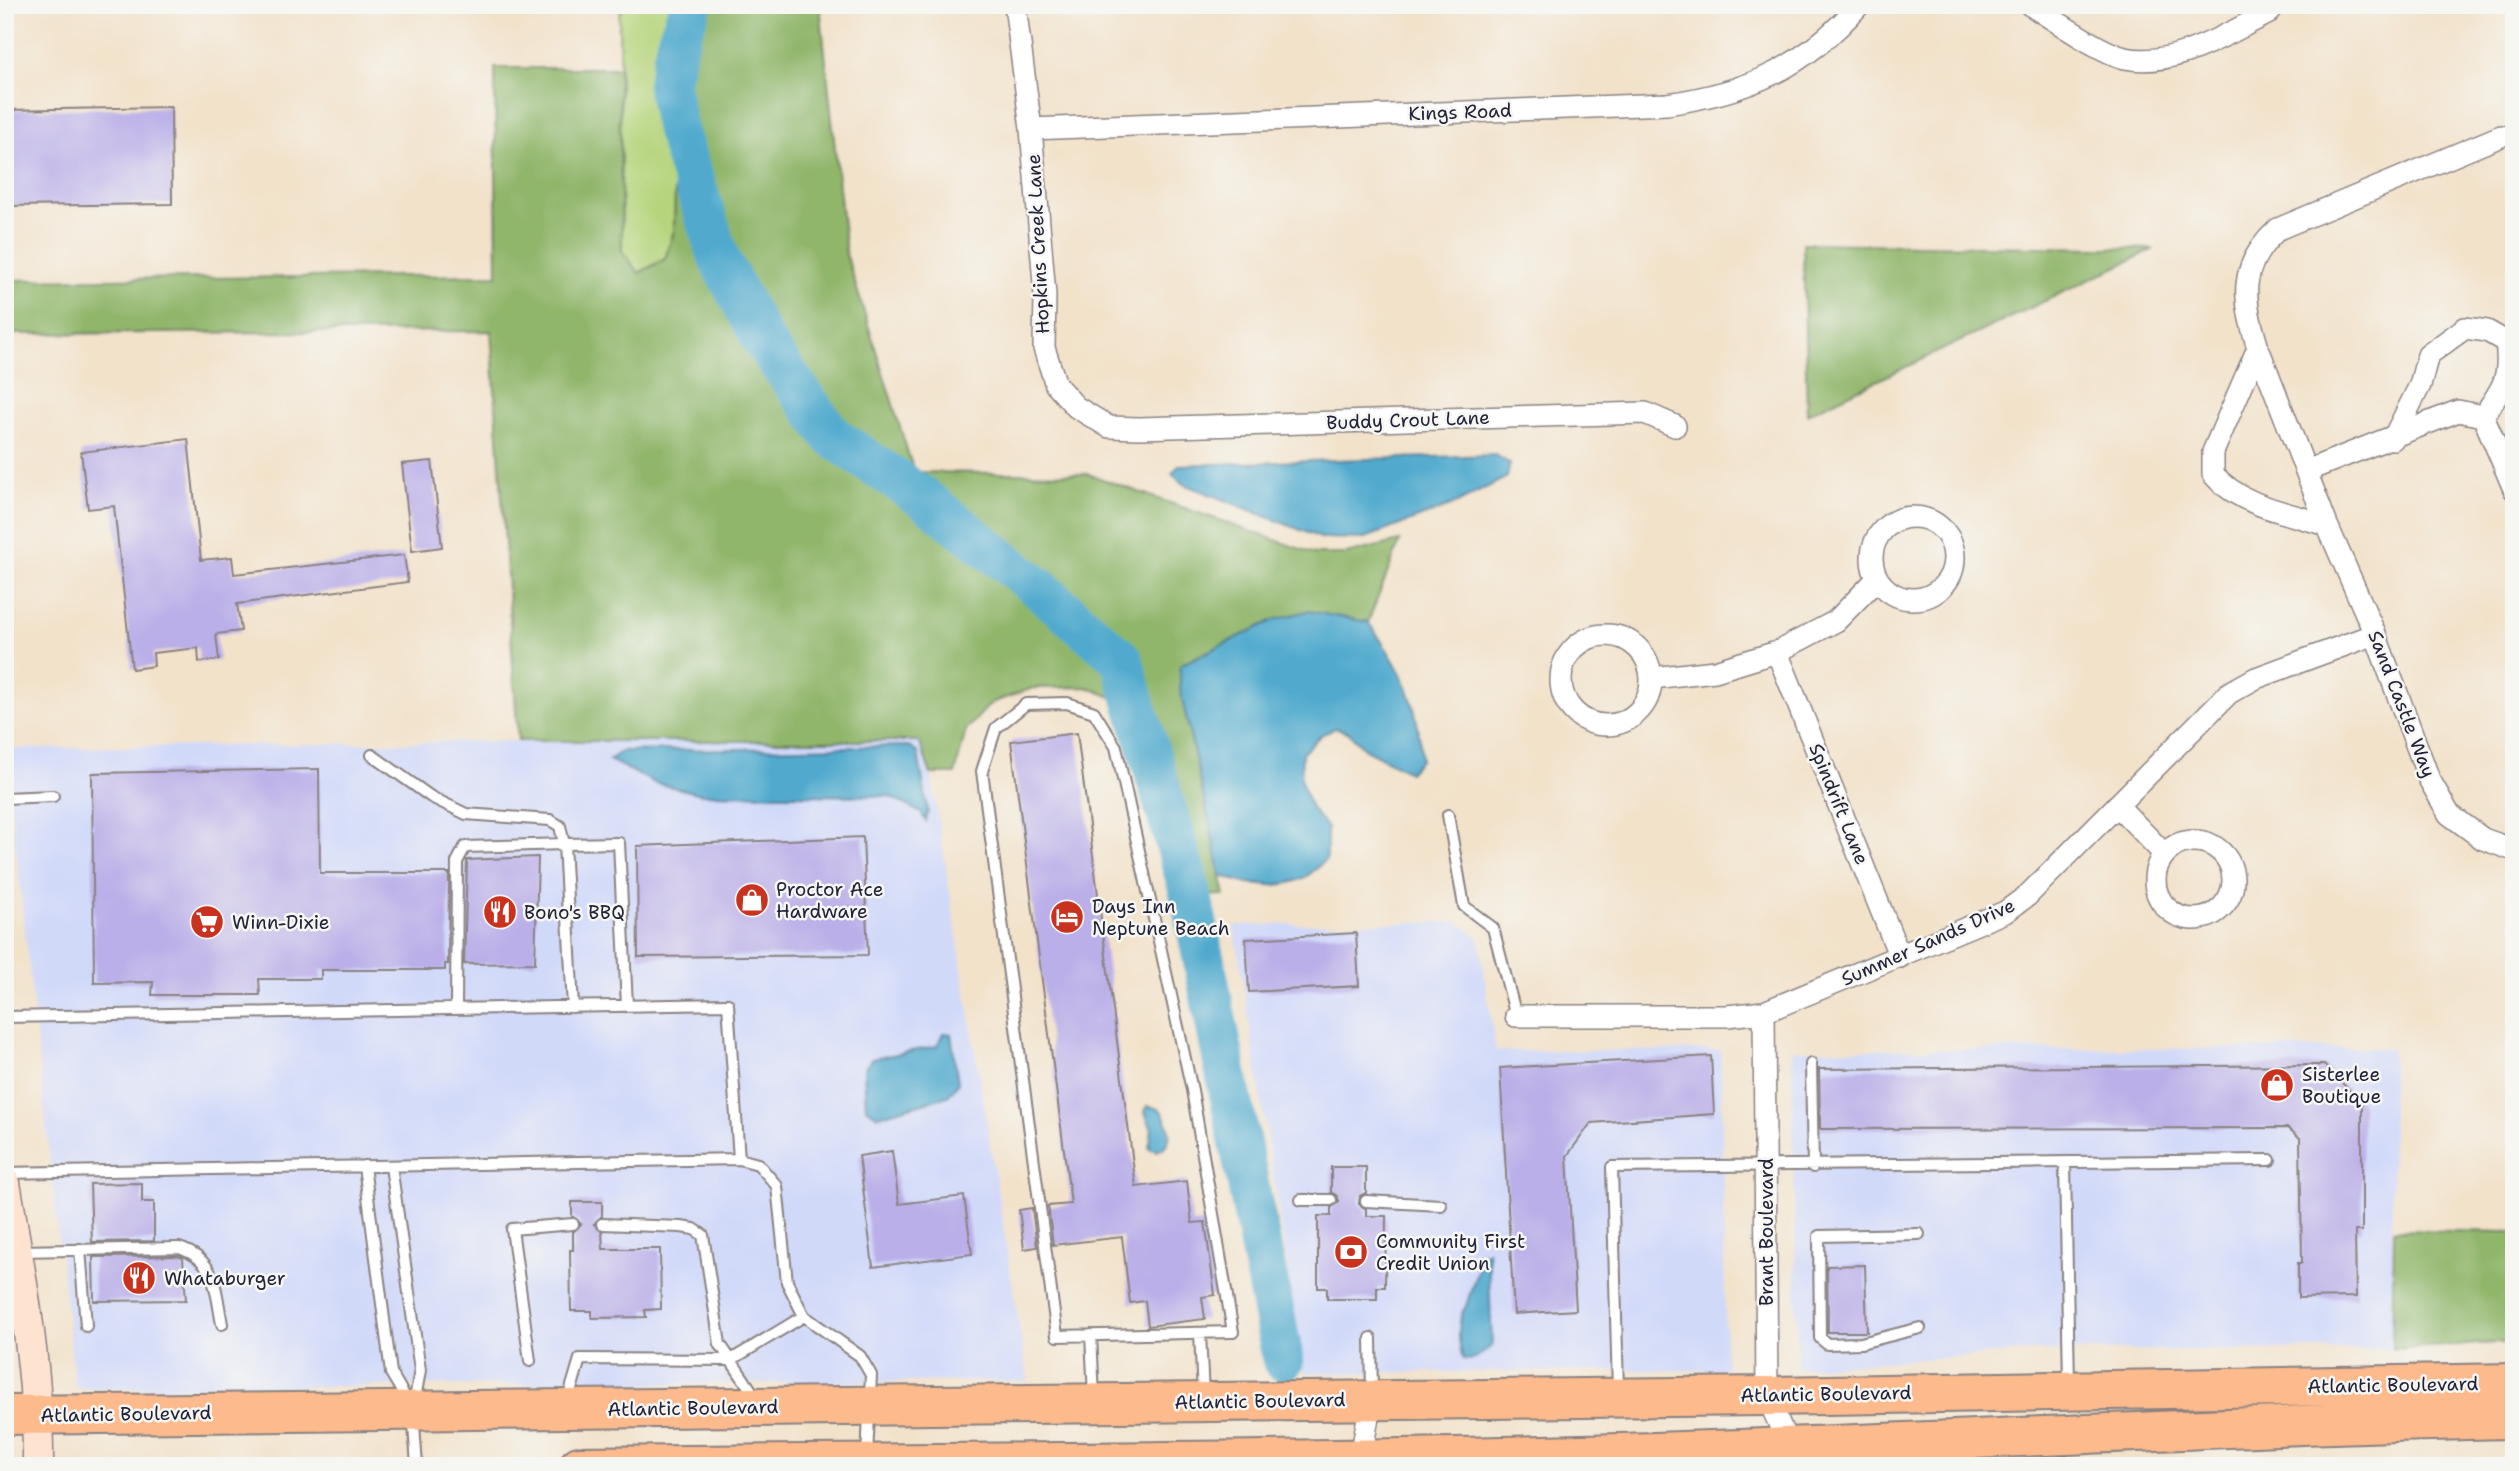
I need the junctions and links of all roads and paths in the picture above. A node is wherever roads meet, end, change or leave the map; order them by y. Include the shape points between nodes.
1 (1015, 5) edge
2 (1860, 5) edge
3 (2030, 5) edge
4 (2275, 5) edge
5 (1031, 129) junction
6 (2509, 132) edge
7 (2258, 348) junction
8 (2483, 416) junction
9 (1675, 426) dead end
10 (1139, 428) joint
11 (2393, 439) junction
12 (2306, 471) junction
13 (2514, 489) edge
14 (2327, 524) junction
15 (1876, 580) junction
16 (2375, 634) junction
17 (1777, 652) junction
18 (1652, 678) junction
19 (372, 755) dead end
20 (53, 796) dead end
21 (5, 798) edge
22 (2117, 805) junction
23 (1448, 815) dead end
24 (564, 844) junction
25 (2514, 850) edge
26 (2164, 853) dead end
27 (1900, 957) junction
28 (627, 1006) junction
29 (573, 1007) junction
30 (456, 1009) junction
31 (1764, 1012) junction
32 (1516, 1016) joint
33 (5, 1017) edge
34 (1811, 1063) dead end
35 (739, 1159) junction
36 (2270, 1160) dead end
37 (2065, 1164) junction
38 (364, 1166) junction
39 (391, 1166) junction
40 (1813, 1167) junction
41 (1765, 1168) junction
42 (5, 1173) edge
43 (5, 1183) edge
44 (1301, 1200) dead end
45 (1331, 1200) dead end
46 (1366, 1201) dead end
47 (1441, 1205) dead end
48 (572, 1224) dead end
49 (602, 1224) dead end
50 (1919, 1234) dead end
51 (80, 1250) junction
52 (17, 1251) junction
53 (804, 1316) junction
54 (222, 1324) dead end
55 (86, 1326) dead end
56 (1920, 1328) dead end
57 (1200, 1333) junction
58 (1091, 1335) junction
59 (1371, 1338) dead end
60 (731, 1360) junction
61 (530, 1361) dead end
62 (2514, 1364) edge
63 (2514, 1383) edge
64 (2371, 1386) junction
65 (2069, 1391) junction
66 (1767, 1395) junction
67 (1618, 1397) junction
68 (1371, 1400) junction
69 (1203, 1402) junction
70 (1094, 1403) junction
71 (870, 1406) junction
72 (762, 1407) junction
73 (565, 1409) junction
74 (413, 1411) junction
75 (22, 1415) edge
76 (2514, 1419) edge
77 (2207, 1427) junction
78 (2514, 1445) edge
79 (1792, 1457) edge
80 (1362, 1461) edge
81 (867, 1464) edge
82 (38, 1466) edge
83 (417, 1466) edge
84 (579, 1466) edge

1 - 5 street, Hopkins Creek Lane
2 - 5 street, Kings Road via 1787,68 1744,88 1667,104
3 - 4 street via 2112,53 2140,59 2186,53 2267,14
5 - 10 street, Hopkins Creek Lane via 1045,295 1044,348 1056,385 1076,407 1109,427
6 - 7 street, Sand Castle Way via 2278,229 2263,243 2245,285
7 - 12 street, Sand Castle Way
7 - 14 street via 2213,452 2213,474 2224,488 2252,502
8 - 11 street via 2458,411
8 - 11 street via 2502,390 2510,367 2506,342 2487,331 2465,328 2428,355 2420,385
8 - 13 street
9 - 10 street, Buddy Crout Lane via 1644,413
11 - 12 street
12 - 14 street, Sand Castle Way
14 - 16 street, Sand Castle Way
15 - 15 street via 1899,598 1929,598 1951,578 1955,549 1939,524 1912,515 1884,526 1870,552
15 - 17 street via 1836,621
16 - 22 street, Summer Sands Drive via 2256,678 2229,693
16 - 25 street, Sand Castle Way via 2430,779 2449,814 2483,839
17 - 18 street via 1715,671
17 - 27 street, Spindrift Lane
18 - 18 street via 1640,649 1612,635 1580,641 1561,667 1563,698 1584,722 1616,726 1643,709
19 - 24 lane via 466,814 556,822
20 - 21 lane
22 - 26 street
22 - 27 street, Summer Sands Drive via 2027,896 2005,912
23 - 32 lane via 1464,906 1493,928
24 - 28 lane via 619,842
24 - 29 lane
24 - 30 lane via 465,847 461,851 457,862
27 - 31 street, Summer Sands Drive
28 - 29 lane
28 - 35 lane via 728,1004
29 - 30 lane
30 - 33 lane
31 - 32 street, Summer Sands Drive
31 - 41 street, Brant Boulevard
34 - 40 lane
35 - 39 lane
35 - 53 lane via 758,1164 777,1186 787,1282
36 - 37 lane
37 - 40 lane
37 - 65 lane
38 - 39 lane
38 - 42 lane
38 - 74 lane via 391,1373
39 - 74 lane via 420,1370
40 - 41 lane
41 - 66 street, Brant Boulevard
41 - 67 lane via 1612,1167
43 - 52 street
44 - 45 lane
46 - 47 lane
48 - 61 lane via 512,1228
49 - 60 lane via 694,1228 702,1236 716,1332
50 - 56 lane via 1819,1236 1820,1338 1827,1344 1861,1343
51 - 52 lane
51 - 54 lane via 179,1248 197,1253 212,1272
51 - 55 lane
52 - 75 street
53 - 60 lane
53 - 71 lane via 860,1356 871,1375
57 - 58 lane
57 - 58 lane via 1233,1332 1192,1090 1116,747 1094,712 1067,703 1026,704 996,728 982,771 1057,1336
57 - 69 lane
58 - 70 lane
59 - 68 lane
60 - 72 lane
60 - 73 lane via 580,1359
62 - 64 highway
63 - 64 highway, Atlantic Boulevard
64 - 65 highway, Atlantic Boulevard
65 - 66 highway, Atlantic Boulevard
66 - 67 highway, Atlantic Boulevard
66 - 79 street, Brant Boulevard
67 - 68 highway, Atlantic Boulevard
68 - 69 highway, Atlantic Boulevard
68 - 80 street
69 - 70 highway, Atlantic Boulevard
70 - 71 highway, Atlantic Boulevard
71 - 72 highway, Atlantic Boulevard
71 - 81 lane
72 - 73 highway, Atlantic Boulevard
73 - 74 highway, Atlantic Boulevard
74 - 75 highway, Atlantic Boulevard
74 - 83 lane
75 - 82 street
76 - 77 highway, Atlantic Boulevard
77 - 78 highway via 2383,1445
77 - 79 highway, Atlantic Boulevard
79 - 80 highway, Atlantic Boulevard
80 - 81 highway, Atlantic Boulevard
81 - 84 highway, Atlantic Boulevard

